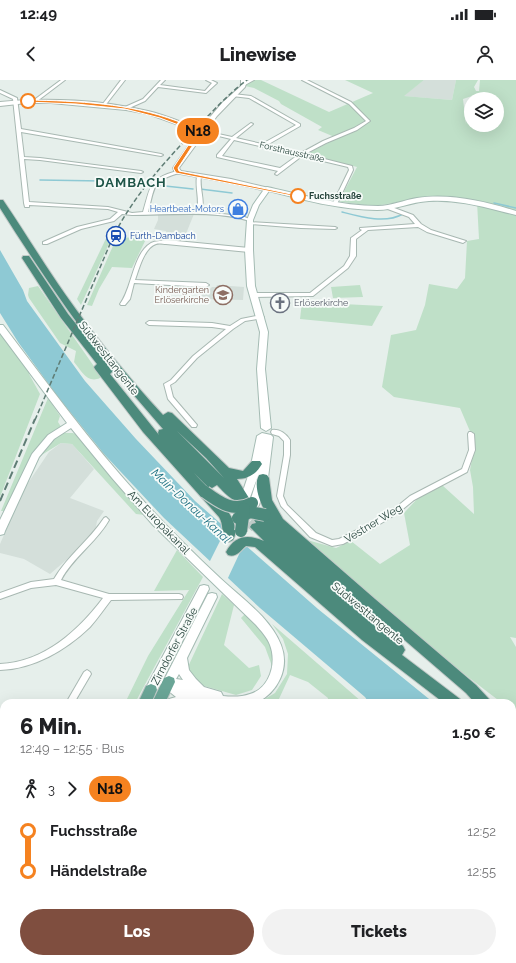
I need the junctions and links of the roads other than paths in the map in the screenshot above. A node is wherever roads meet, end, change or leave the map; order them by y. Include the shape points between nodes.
1 (63, 80) edge
2 (123, 80) edge
3 (163, 80) edge
4 (208, 80) edge
5 (252, 80) edge
6 (304, 80) edge
7 (244, 82) edge
8 (157, 86) junction
9 (0, 91) edge
10 (233, 95) junction
11 (35, 101) junction
12 (16, 102) junction
13 (0, 104) edge
14 (103, 106) junction
15 (126, 108) junction
16 (251, 124) dead end
17 (18, 130) junction
18 (200, 131) junction
19 (234, 138) junction
20 (264, 145) junction
21 (302, 154) junction
22 (161, 155) dead end
23 (22, 158) junction
24 (282, 170) junction
25 (141, 172) dead end
26 (177, 172) junction
27 (277, 174) dead end
28 (199, 176) junction
29 (266, 189) junction
30 (0, 202) edge
31 (334, 203) junction
32 (387, 207) junction
33 (121, 212) junction
34 (145, 213) junction
35 (199, 213) junction
36 (0, 214) edge
37 (516, 214) edge
38 (250, 221) junction
39 (419, 225) junction
40 (336, 228) dead end
41 (359, 228) dead end
42 (366, 230) junction
43 (463, 241) dead end
44 (45, 243) dead end
45 (249, 250) junction
46 (132, 281) junction
47 (206, 285) dead end
48 (253, 294) junction
49 (123, 304) dead end
50 (261, 317) junction
51 (149, 323) dead end
52 (0, 327) edge
53 (231, 328) junction
54 (89, 348) junction
55 (101, 349) junction
56 (72, 424) junction
57 (194, 425) dead end
58 (268, 433) junction
59 (471, 434) dead end
60 (256, 464) junction
61 (224, 470) junction
62 (263, 478) junction
63 (205, 491) junction
64 (248, 506) junction
65 (106, 520) dead end
66 (279, 522) junction
67 (0, 531) edge
68 (241, 531) joint
69 (229, 536) joint
70 (266, 550) junction
71 (232, 552) joint
72 (56, 582) junction
73 (204, 589) dead end
74 (0, 596) edge
75 (109, 597) junction
76 (178, 597) dead end
77 (212, 597) dead end
78 (182, 657) junction
79 (0, 667) edge
80 (87, 674) dead end
81 (169, 682) junction
82 (151, 690) junction
83 (200, 696) junction
84 (72, 699) edge
85 (146, 699) edge
86 (160, 699) edge
87 (187, 699) edge
88 (210, 699) edge
89 (249, 699) edge
90 (450, 699) edge
91 (460, 699) edge
92 (475, 699) edge
93 (480, 699) edge

1 - 11 street
2 - 14 street
3 - 8 street
4 - 8 street via 215,83 206,92
5 - 7 street
6 - 21 street via 350,103 368,121 355,130
7 - 10 street
8 - 15 street via 144,100
9 - 12 street via 15,98
10 - 18 street
10 - 20 street via 250,97 300,125
11 - 12 street, Forsthausstraße
11 - 14 street, Forsthausstraße
12 - 13 street, Forsthausstraße
12 - 17 street
14 - 15 street, Forsthausstraße
15 - 18 street, Forsthausstraße via 149,113
16 - 19 street
17 - 22 street
17 - 23 street
18 - 19 street, Forsthausstraße
18 - 26 street via 176,168
19 - 20 street, Forsthausstraße
19 - 24 street via 220,154 221,158
20 - 21 street, Forsthausstraße
21 - 24 street
21 - 31 street, Forsthausstraße via 350,166 351,170
23 - 25 street
23 - 33 street via 27,204 108,208
24 - 27 street
26 - 28 street
26 - 34 street via 154,182
28 - 29 street
28 - 35 street via 198,187 202,199
29 - 31 main road
29 - 38 main road
30 - 55 highway, Südwesttangente via 34,257
31 - 32 main road via 357,207
32 - 37 main road via 435,199 479,204
32 - 39 street via 411,216
33 - 34 street
33 - 44 street via 115,218 79,228
34 - 35 street
35 - 38 street via 242,217
36 - 54 highway, Südwesttangente via 55,303
38 - 40 street
38 - 45 main road
39 - 42 street
39 - 43 street
41 - 42 street
42 - 48 street via 354,238 353,256 346,267 311,295
45 - 46 street via 155,243 147,247
45 - 48 main road
46 - 47 street
46 - 49 street
48 - 50 main road
50 - 53 street via 243,320
50 - 58 main road via 264,332 261,369
51 - 53 street
52 - 56 main road, Am Europakanal
53 - 57 street via 167,384 170,398
54 - 63 highway via 92,357 147,429
54 - 64 highway, Südwesttangente via 186,459
55 - 61 highway
55 - 64 highway, Südwesttangente via 163,422
56 - 67 main road via 58,431 40,447
56 - 89 main road, Am Europakanal via 157,522 270,634 279,656 276,677 271,686 256,698
58 - 59 street, Vestner Weg via 281,434 287,440 280,496 284,506 313,535 332,543 340,542 373,525 412,498 465,470 472,450
58 - 60 main road
58 - 62 main road
60 - 61 highway via 252,471 243,475
60 - 64 main road
61 - 64 highway
62 - 64 main road
62 - 66 highway via 264,498
63 - 64 highway, bridge via 226,506
63 - 69 highway, bridge via 225,516 230,528
64 - 66 highway
64 - 68 highway, bridge
64 - 69 main road
64 - 70 highway via 251,529
64 - 91 highway, Südwesttangente via 335,597
64 - 92 highway, Südwesttangente via 342,591
65 - 72 street via 100,531 64,568
66 - 93 highway
68 - 71 main road
70 - 71 highway via 254,542 246,541
70 - 90 highway via 367,636
72 - 74 street via 31,585
72 - 75 street
73 - 82 main road, Zirndorfer Straße
75 - 76 street
75 - 79 street via 84,627 68,640 21,665
77 - 78 main road, Zirndorfer Straße
78 - 81 main road, Zirndorfer Straße
78 - 83 main road via 183,672
80 - 84 street
81 - 82 main road via 157,685
81 - 83 main road, Am Europakanal via 174,690
81 - 86 main road, Zirndorfer Straße
82 - 85 main road, Zirndorfer Straße
83 - 87 main road
83 - 88 main road, Am Europakanal

